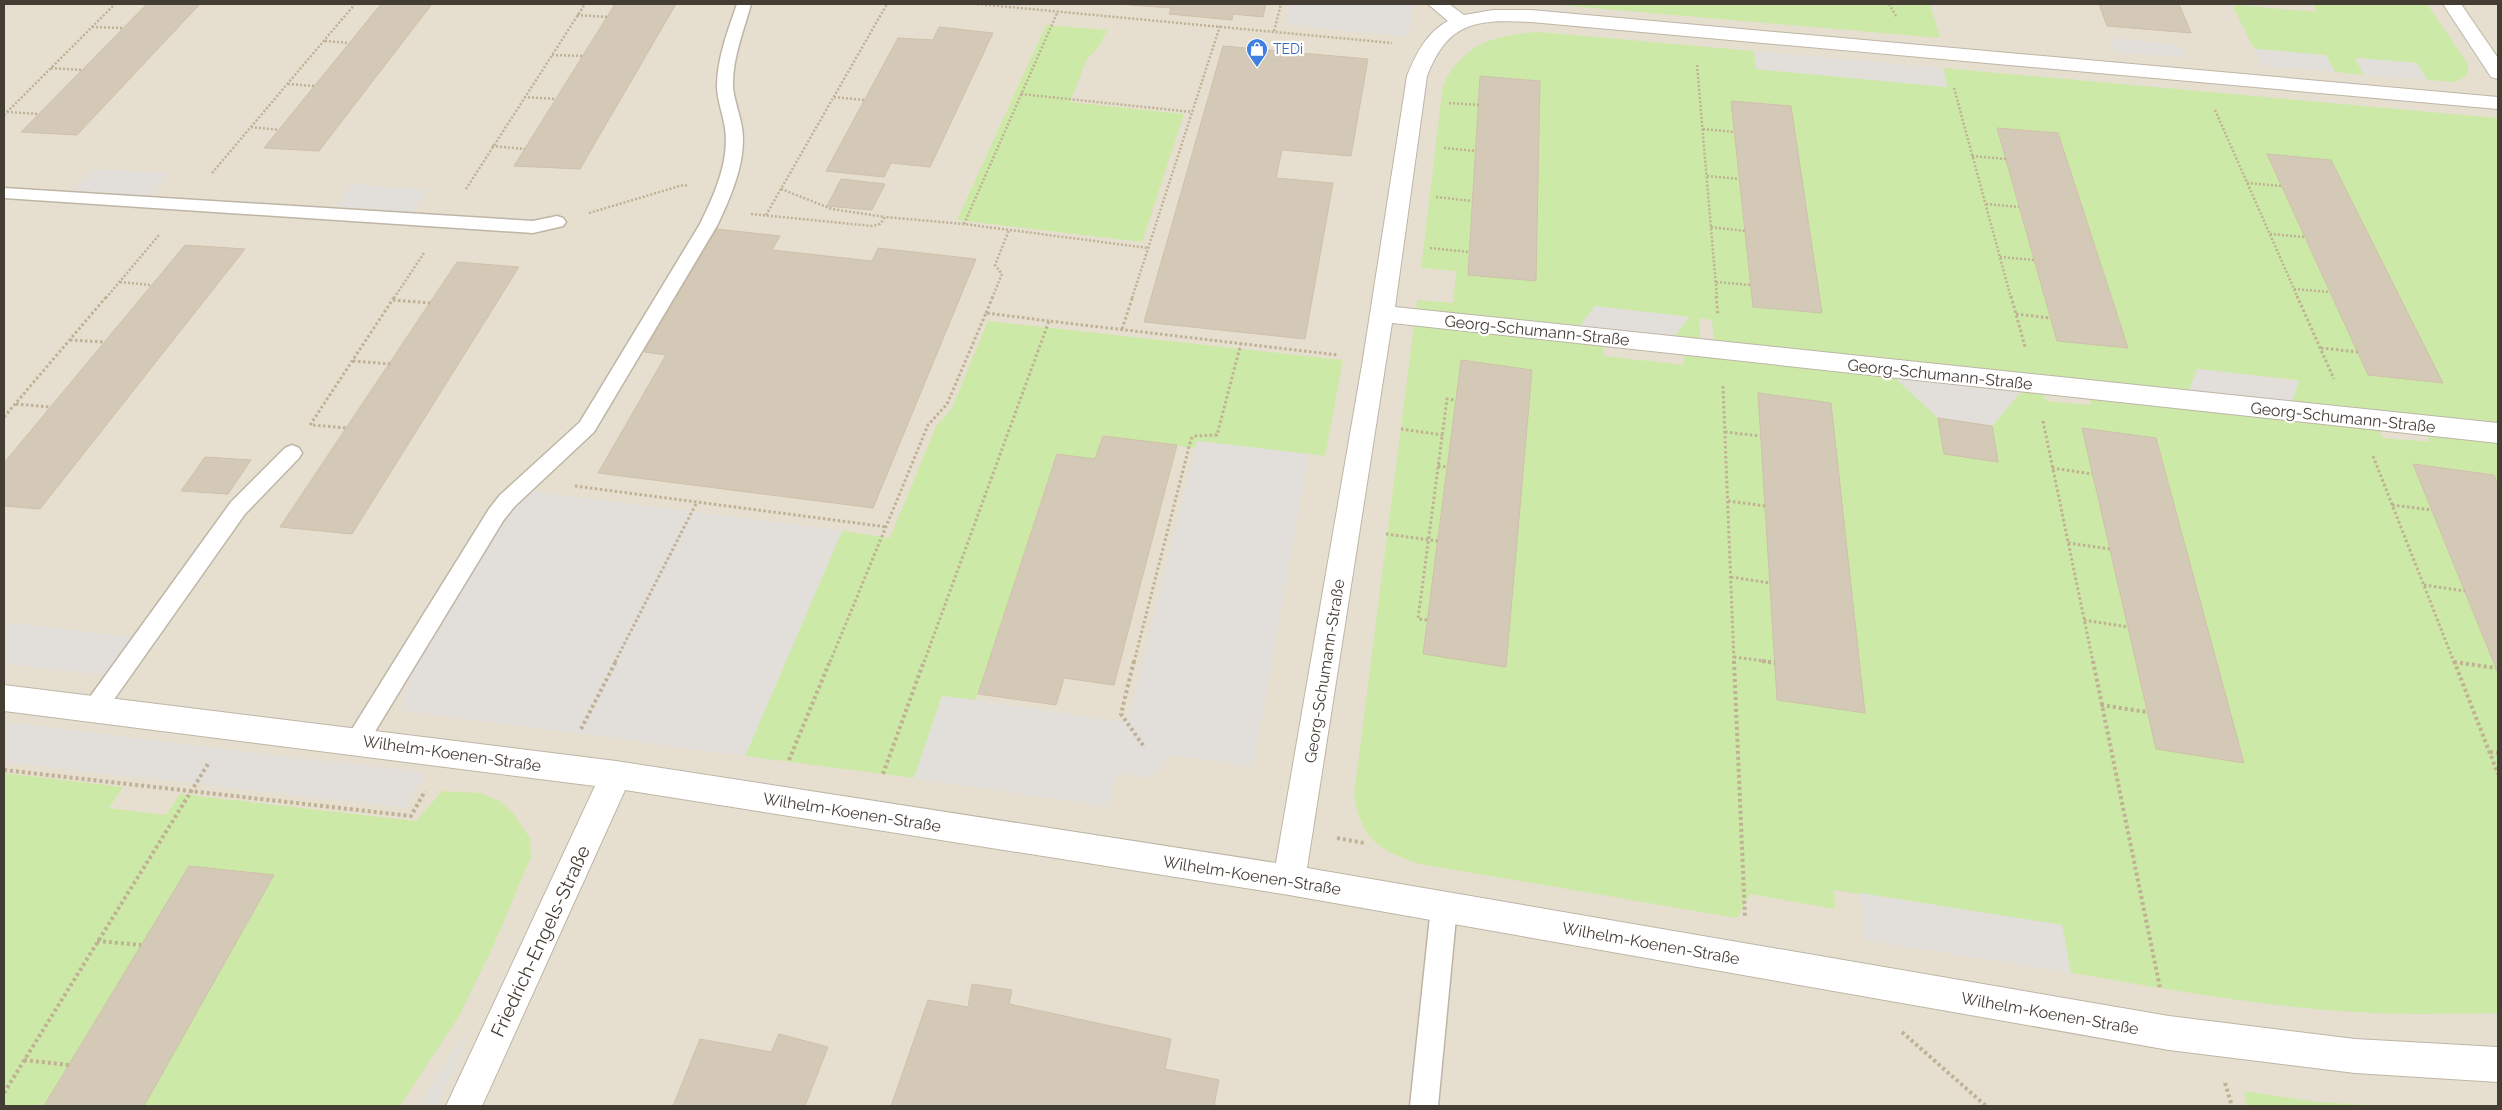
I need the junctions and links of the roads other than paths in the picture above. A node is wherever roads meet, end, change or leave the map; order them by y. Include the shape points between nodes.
1 (744, 4) edge
2 (1437, 4) edge
3 (2452, 4) edge
4 (1460, 21) junction
5 (2498, 73) edge
6 (2498, 103) edge
7 (4, 193) edge
8 (557, 222) road end
9 (1382, 314) junction
10 (2498, 433) edge
11 (292, 453) dead end
12 (4, 698) edge
13 (95, 708) junction
14 (357, 741) junction
15 (616, 775) junction
16 (1290, 880) junction
17 (1444, 907) junction
18 (2498, 1065) edge
19 (464, 1106) edge
20 (1424, 1106) edge

1 - 14 lane via 728,59 725,87 734,130 734,155 716,210 587,427 496,515
2 - 4 street
3 - 5 street
4 - 6 street, Georg-Schumann-Straße via 1487,15 1514,15
4 - 9 street, Georg-Schumann-Straße via 1444,32 1429,49 1417,76
7 - 8 lane via 531,227
9 - 10 street, Georg-Schumann-Straße
9 - 16 street, Georg-Schumann-Straße
11 - 13 lane via 238,508
12 - 13 street, Wilhelm-Koenen-Straße
13 - 14 street, Wilhelm-Koenen-Straße
14 - 15 street, Wilhelm-Koenen-Straße
15 - 16 street, Wilhelm-Koenen-Straße
15 - 19 street, Friedrich-Engels-Straße
16 - 17 street, Wilhelm-Koenen-Straße
17 - 18 street, Wilhelm-Koenen-Straße via 2169,1033 2355,1056
17 - 20 lane

